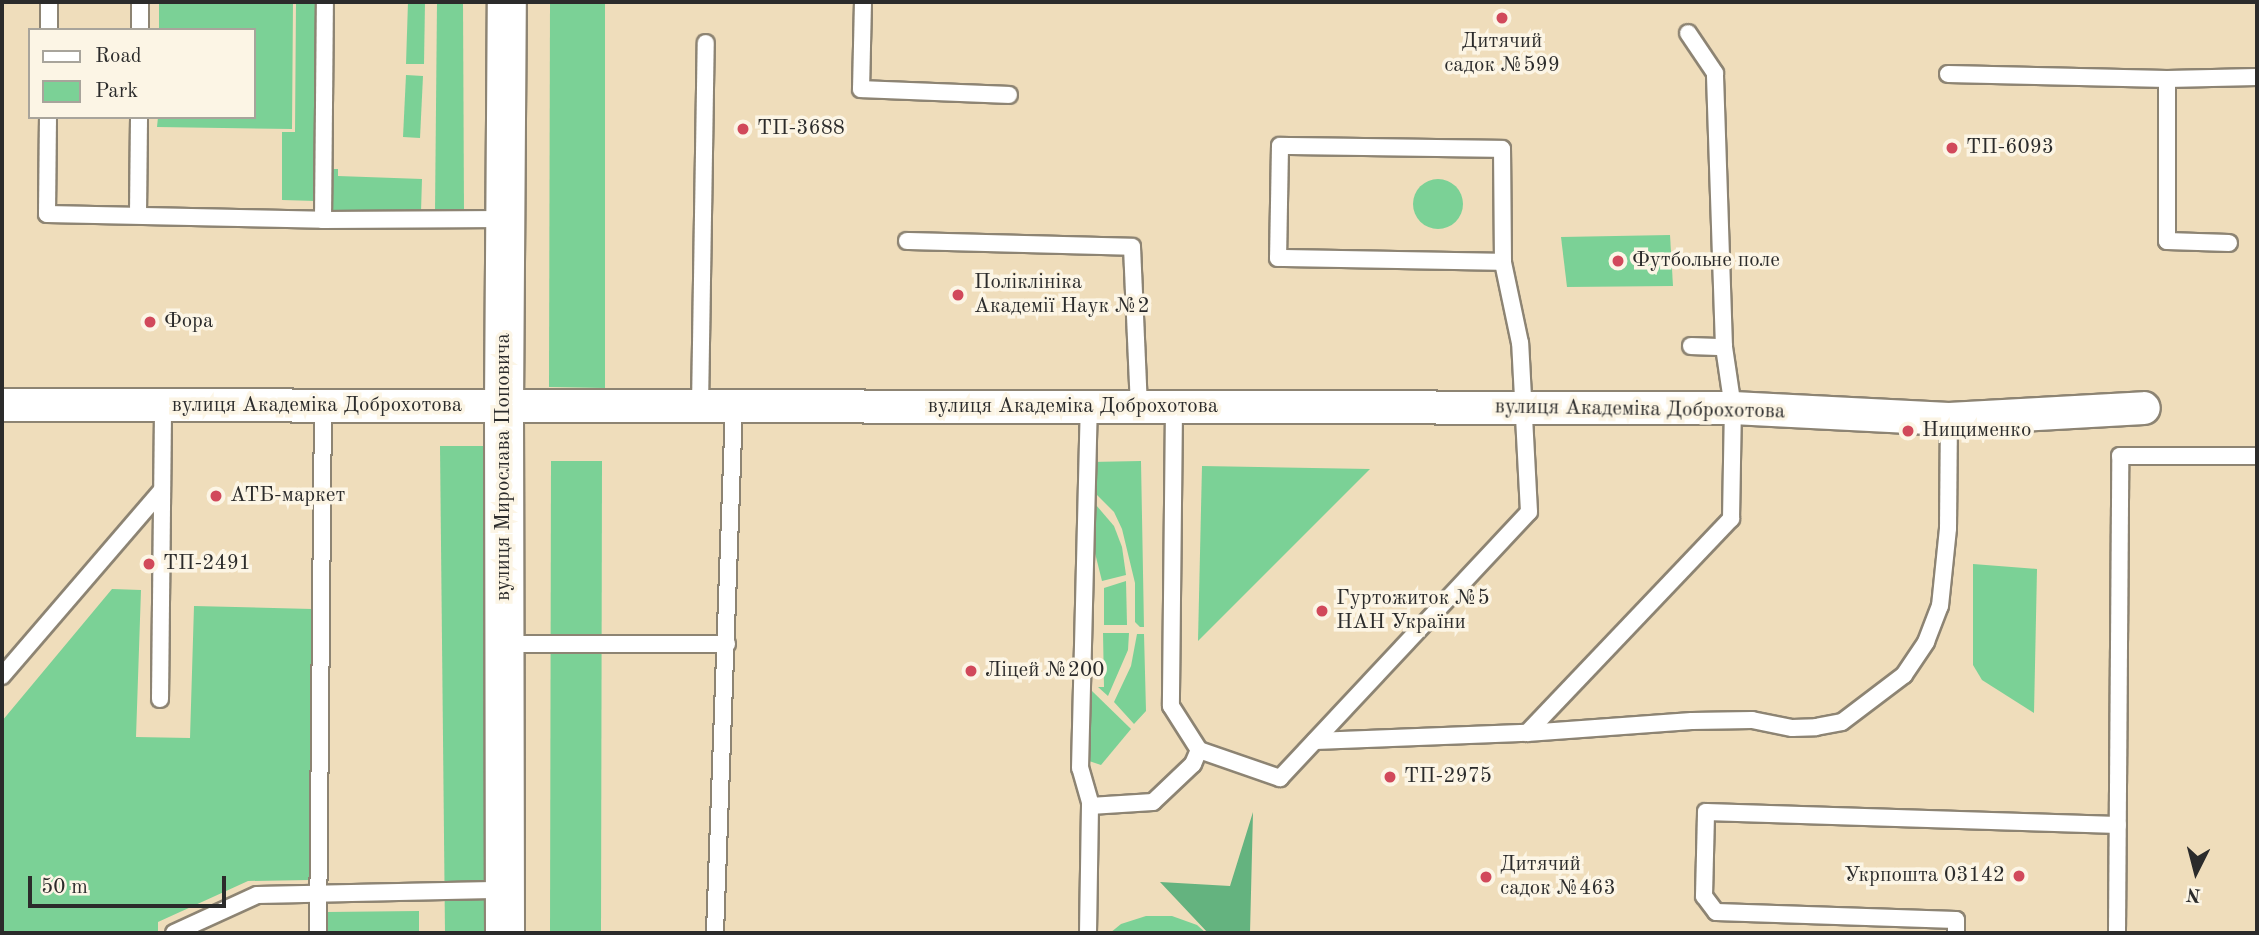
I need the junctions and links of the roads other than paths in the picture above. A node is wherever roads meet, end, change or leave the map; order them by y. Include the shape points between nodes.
1 (49, 2) edge
2 (140, 2) edge
3 (325, 2) edge
4 (507, 2) edge
5 (863, 2) edge
6 (49, 28) edge
7 (140, 28) edge
8 (1688, 33) dead end
9 (706, 43) dead end
10 (1948, 74) dead end
11 (2257, 77) edge
12 (2167, 79) junction
13 (1009, 95) dead end
14 (48, 119) edge
15 (139, 119) edge
16 (138, 214) junction
17 (505, 219) junction
18 (323, 220) junction
19 (907, 241) dead end
20 (2229, 243) dead end
21 (1503, 262) junction
22 (1691, 346) dead end
23 (1724, 347) junction
24 (2, 405) edge
25 (163, 406) junction
26 (323, 406) junction
27 (504, 406) junction
28 (700, 407) junction
29 (734, 407) junction
30 (1139, 407) junction
31 (1089, 408) junction
32 (1174, 408) junction
33 (1523, 408) junction
34 (1732, 408) junction
35 (2144, 408) dead end
36 (1949, 419) junction
37 (2257, 456) edge
38 (161, 491) junction
39 (505, 644) junction
40 (727, 644) junction
41 (2, 676) edge
42 (160, 699) dead end
43 (1527, 733) junction
44 (1315, 741) junction
45 (1199, 750) junction
46 (1090, 806) junction
47 (2118, 825) junction
48 (505, 890) junction
49 (318, 896) junction
50 (174, 933) edge
51 (318, 933) edge
52 (505, 933) edge
53 (715, 933) edge
54 (1088, 933) edge
55 (1956, 933) edge
56 (2117, 933) edge

1 - 6 lane
2 - 7 lane
3 - 18 lane
4 - 17 street, вулиця Мирослава Поповича
5 - 13 lane via 861,89
8 - 23 lane via 1715,73
9 - 28 lane
10 - 12 lane
11 - 12 lane
12 - 20 lane via 2167,241
14 - 16 lane via 47,214
15 - 16 lane
16 - 18 lane
17 - 18 lane
17 - 27 street, вулиця Мирослава Поповича
19 - 30 lane via 1132,247
21 - 21 lane via 1502,149 1280,145 1278,258
21 - 33 lane via 1524,343
22 - 23 lane
23 - 34 lane
24 - 25 street, вулиця Академіка Доброхотова
25 - 26 street, вулиця Академіка Доброхотова
25 - 38 lane
26 - 27 street, вулиця Академіка Доброхотова
26 - 49 lane
27 - 28 street, вулиця Академіка Доброхотова
27 - 39 street, вулиця Мирослава Поповича
28 - 29 street, вулиця Академіка Доброхотова
29 - 31 street, вулиця Академіка Доброхотова
29 - 40 lane
30 - 31 street, вулиця Академіка Доброхотова
30 - 32 street, вулиця Академіка Доброхотова
31 - 46 lane via 1080,768
32 - 33 street, вулиця Академіка Доброхотова
32 - 45 lane via 1171,706
33 - 34 street, вулиця Академіка Доброхотова
33 - 44 lane via 1529,512
34 - 36 street, вулиця Академіка Доброхотова
34 - 43 lane via 1731,519
35 - 36 street, вулиця Академіка Доброхотова
36 - 43 lane via 1948,528 1940,606 1926,642 1904,675 1861,709 1842,722 1816,727 1752,720
37 - 47 lane via 2120,456
38 - 41 lane
38 - 42 lane
39 - 40 lane
39 - 48 street, вулиця Мирослава Поповича
40 - 53 lane
43 - 44 lane
44 - 45 lane via 1280,778
45 - 46 lane via 1193,764 1153,802
46 - 54 lane
47 - 55 lane via 1706,813 1704,896 1716,912 1956,920
47 - 56 lane
48 - 49 lane
48 - 52 street, вулиця Мирослава Поповича
49 - 50 lane via 257,895
49 - 51 lane

